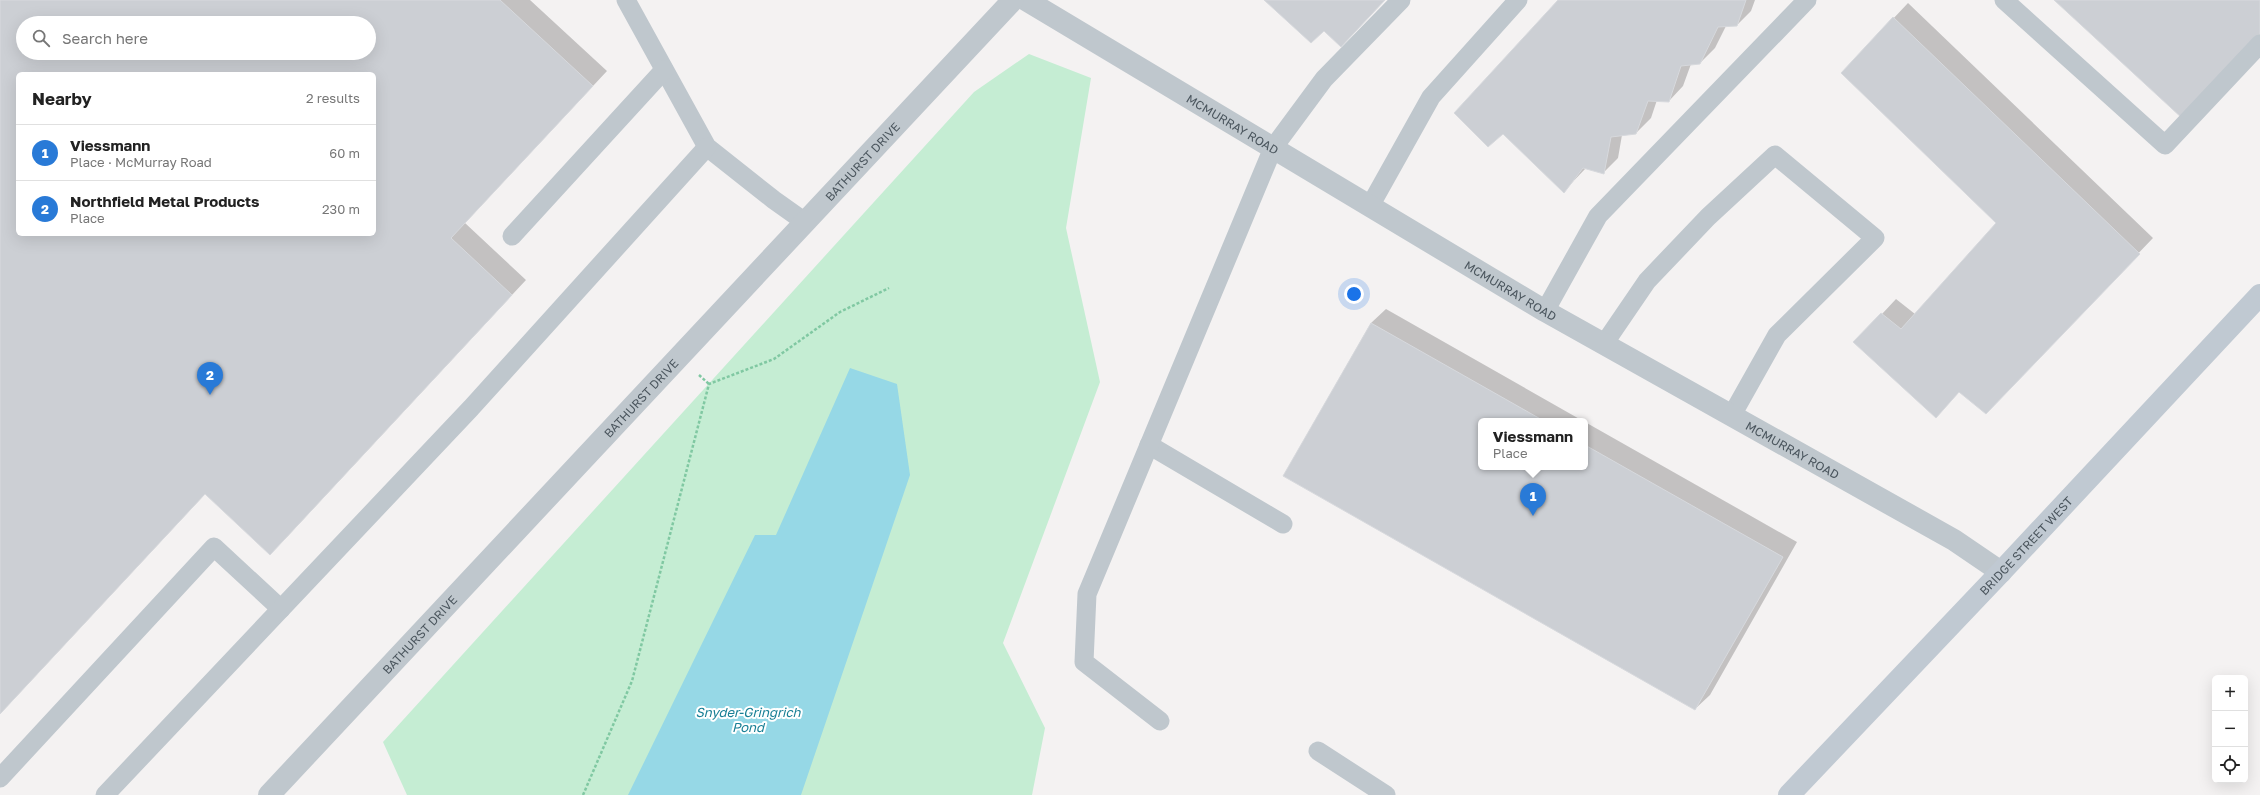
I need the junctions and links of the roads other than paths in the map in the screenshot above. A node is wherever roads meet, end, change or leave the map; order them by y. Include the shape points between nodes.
1 (626, 0) edge
2 (1013, 0) edge
3 (1026, 0) edge
4 (1401, 0) edge
5 (1518, 0) edge
6 (1807, 0) edge
7 (2004, 0) edge
8 (2260, 44) edge
9 (664, 70) junction
10 (707, 147) junction
11 (1273, 148) junction
12 (1370, 206) junction
13 (805, 222) junction
14 (512, 236) dead end
15 (2260, 295) edge
16 (1545, 311) junction
17 (1604, 344) junction
18 (1732, 415) junction
19 (1149, 446) junction
20 (1283, 524) dead end
21 (2001, 572) junction
22 (281, 609) junction
23 (1160, 721) dead end
24 (1318, 750) dead end
25 (0, 778) edge
26 (105, 795) edge
27 (269, 795) edge
28 (1386, 795) edge
29 (1789, 795) edge

1 - 9 lane
2 - 13 street, BATHURST DRIVE
3 - 11 street, MCMURRAY ROAD
4 - 11 lane via 1324,79
5 - 12 lane via 1431,97
6 - 16 lane via 1598,216
7 - 8 lane via 2165,145
9 - 10 lane
9 - 14 lane
10 - 13 lane
10 - 22 lane via 482,396
11 - 12 street, MCMURRAY ROAD
11 - 19 lane
12 - 16 street, MCMURRAY ROAD
13 - 27 street, BATHURST DRIVE
15 - 21 street, BRIDGE STREET WEST
16 - 17 street, MCMURRAY ROAD
17 - 18 street, MCMURRAY ROAD
17 - 18 lane via 1647,281 1708,217 1775,155 1875,238 1777,335
18 - 21 street, MCMURRAY ROAD via 1954,540
19 - 20 lane
19 - 23 lane via 1087,594 1084,662
21 - 29 street, BRIDGE STREET WEST
22 - 25 lane via 214,547
22 - 26 lane
24 - 28 lane

